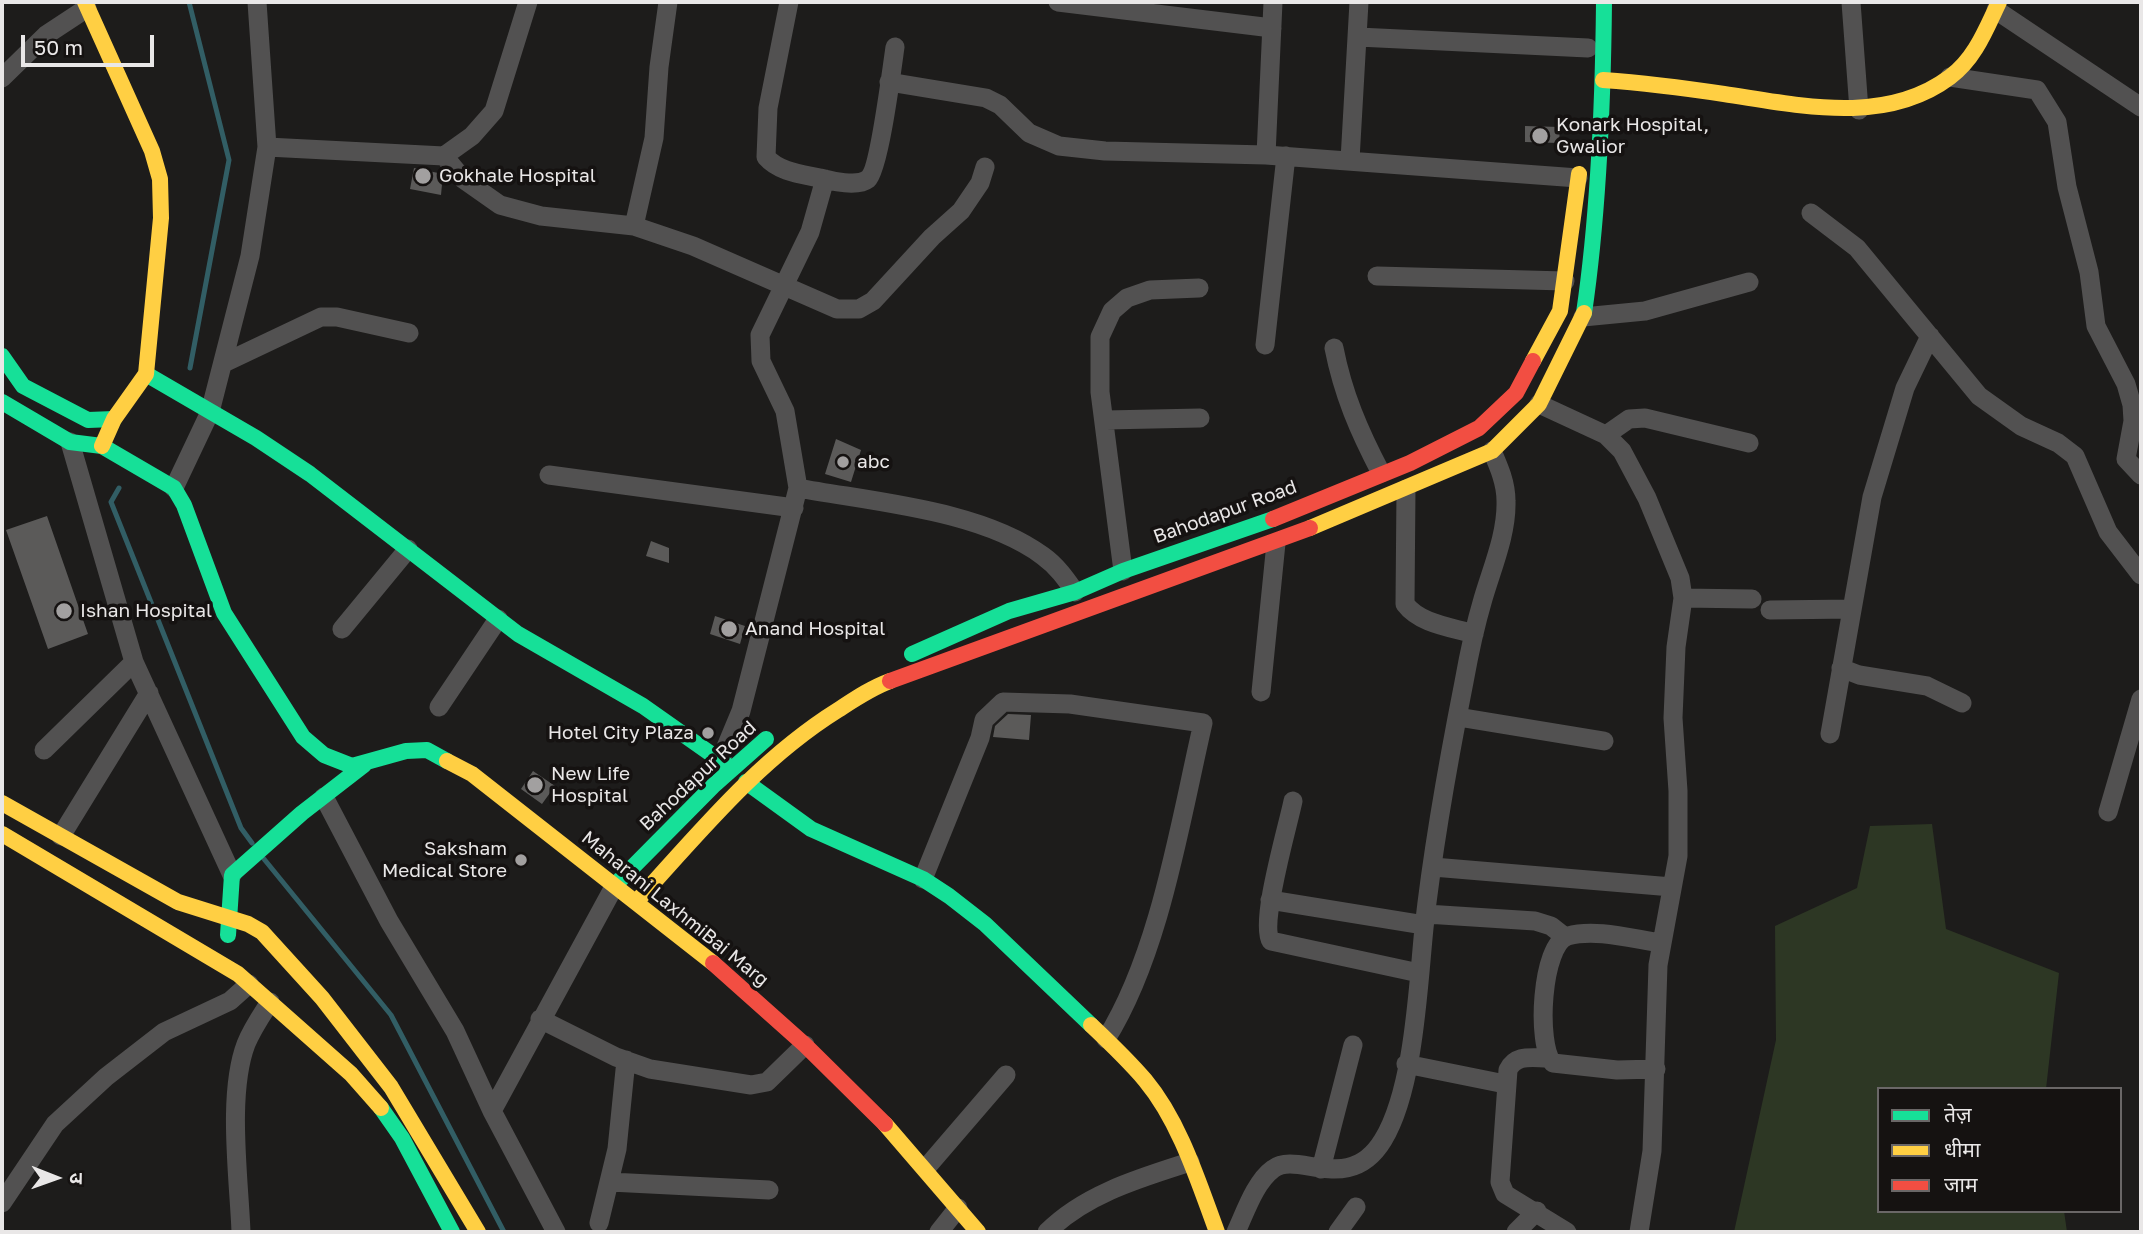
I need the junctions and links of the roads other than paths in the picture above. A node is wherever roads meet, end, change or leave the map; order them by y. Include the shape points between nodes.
1 (257, 2) edge
2 (528, 2) edge
3 (668, 2) edge
4 (789, 2) edge
5 (1058, 2) edge
6 (1273, 2) edge
7 (1359, 2) edge
8 (1588, 2) edge
9 (1604, 2) edge
10 (1851, 2) edge
11 (86, 5) edge
12 (1998, 6) edge
13 (1272, 28) junction
14 (1358, 37) junction
15 (895, 47) dead end
16 (1588, 48) junction
17 (1950, 77) junction
18 (2, 78) edge
19 (1603, 80) junction
20 (890, 82) junction
21 (1585, 103) dead end
22 (2141, 107) edge
23 (1859, 110) junction
24 (267, 146) junction
25 (1580, 153) dead end
26 (1266, 155) junction
27 (444, 156) junction
28 (1286, 156) junction
29 (1350, 160) junction
30 (985, 167) dead end
31 (1578, 178) junction
32 (825, 179) junction
33 (1811, 212) dead end
34 (634, 226) junction
35 (1377, 276) dead end
36 (1565, 281) junction
37 (1749, 282) dead end
38 (786, 288) junction
39 (1199, 288) dead end
40 (1583, 317) junction
41 (409, 333) dead end
42 (1930, 335) junction
43 (1265, 345) dead end
44 (1335, 348) dead end
45 (2, 356) edge
46 (224, 363) junction
47 (146, 374) junction
48 (2, 402) edge
49 (1539, 404) junction
50 (210, 412) junction
51 (1200, 418) dead end
52 (114, 419) junction
53 (1106, 420) junction
54 (1606, 435) junction
55 (70, 442) junction
56 (1749, 443) dead end
57 (102, 446) junction
58 (1492, 451) junction
59 (1381, 472) junction
60 (549, 475) dead end
61 (2141, 475) edge
62 (174, 488) junction
63 (798, 488) junction
64 (1406, 488) junction
65 (794, 508) junction
66 (1276, 543) junction
67 (408, 550) junction
68 (1123, 571) junction
69 (2141, 575) edge
70 (1075, 592) junction
71 (1683, 598) junction
72 (1752, 599) dead end
73 (1852, 609) junction
74 (1770, 610) dead end
75 (498, 619) junction
76 (342, 629) dead end
77 (1474, 634) junction
78 (134, 662) junction
79 (1841, 668) junction
80 (868, 673) dead end
81 (1261, 692) dead end
82 (149, 694) junction
83 (2141, 699) edge
84 (1962, 703) dead end
85 (439, 707) dead end
86 (1458, 717) junction
87 (774, 733) dead end
88 (1830, 734) dead end
89 (1604, 741) dead end
90 (44, 750) dead end
91 (726, 763) junction
92 (364, 765) junction
93 (746, 782) junction
94 (324, 797) junction
95 (1293, 801) dead end
96 (2, 803) edge
97 (2108, 812) dead end
98 (2, 834) edge
99 (61, 836) junction
100 (1433, 867) junction
101 (232, 875) junction
102 (923, 879) junction
103 (615, 885) junction
104 (1672, 887) junction
105 (1270, 900) junction
106 (635, 902) junction
107 (1425, 919) junction
108 (230, 927) junction
109 (1565, 937) junction
110 (1661, 943) junction
111 (281, 950) junction
112 (223, 965) junction
113 (1419, 973) junction
114 (265, 987) junction
115 (540, 1019) junction
116 (1106, 1039) junction
117 (805, 1045) junction
118 (1353, 1045) dead end
119 (1548, 1058) junction
120 (626, 1060) junction
121 (1406, 1064) junction
122 (1656, 1069) junction
123 (1006, 1076) dead end
124 (1505, 1084) junction
125 (492, 1111) junction
126 (1190, 1162) junction
127 (926, 1168) junction
128 (1321, 1169) junction
129 (610, 1182) junction
130 (769, 1190) dead end
131 (2, 1203) edge
132 (1356, 1207) dead end
133 (958, 1208) junction
134 (1537, 1211) junction
135 (599, 1223) dead end
136 (241, 1232) edge
137 (452, 1232) edge
138 (478, 1232) edge
139 (556, 1232) edge
140 (939, 1232) edge
141 (978, 1232) edge
142 (1047, 1232) edge
143 (1217, 1232) edge
144 (1236, 1232) edge
145 (1338, 1232) edge
146 (1516, 1232) edge
147 (1567, 1232) edge
148 (1639, 1232) edge

1 - 24 street
2 - 27 street via 494,111 472,136
3 - 34 street via 654,138
4 - 32 street via 768,108 766,157 785,170
5 - 13 street
6 - 13 street
7 - 14 street
8 - 16 main road
9 - 19 main road
10 - 23 street
11 - 18 street via 46,35
11 - 47 main road via 152,151 160,179 161,219
12 - 17 main road via 1971,57
12 - 22 street
13 - 26 street
14 - 16 street
14 - 29 street
15 - 20 street
16 - 21 main road
17 - 23 main road via 1911,98
17 - 61 street via 2037,90 2057,122 2096,326 2132,405 2126,459
19 - 23 main road via 1727,94 1786,106
19 - 40 main road
20 - 26 street via 986,98 1029,133 1059,146 1105,152
20 - 32 street via 868,179
24 - 27 street
24 - 46 street via 250,256
25 - 31 main road, Bahodapur Road
26 - 28 street
27 - 34 street via 463,178 500,205 541,216
28 - 29 street
28 - 43 street
29 - 31 street
30 - 38 street via 961,211 873,301 859,309 836,309
31 - 36 main road, Bahodapur Road
32 - 38 street via 810,232
33 - 42 street via 1857,248
34 - 38 street via 693,246
35 - 36 street
36 - 59 main road, Bahodapur Road via 1560,311 1516,393 1479,428 1410,463
37 - 40 street via 1645,311
38 - 63 street via 760,335 759,350 785,411
39 - 53 street via 1150,289 1127,298 1112,311 1100,337 1100,392
40 - 49 main road
41 - 46 street via 321,317
42 - 69 street via 1979,396 2075,456 2108,532
42 - 73 street via 1885,447
44 - 59 street via 1342,388
45 - 52 main road via 23,386 88,420
46 - 50 street
47 - 50 main road
47 - 52 main road
48 - 55 main road
49 - 54 street
49 - 58 main road
50 - 62 street
50 - 67 main road via 310,474
51 - 53 street
52 - 57 main road
53 - 68 street
54 - 56 street via 1629,419 1645,418
54 - 71 street via 1622,451 1647,498 1680,578
55 - 57 main road
55 - 78 street
57 - 62 main road
58 - 64 main road
58 - 77 street via 1503,477 1506,502 1502,534
59 - 68 main road, Bahodapur Road via 1276,518
60 - 65 street
62 - 92 main road via 224,613 303,737 324,755 352,766
63 - 65 street
63 - 70 street via 947,517 993,531 1042,555
64 - 66 main road
64 - 77 street via 1405,604 1426,620
65 - 91 street
66 - 81 street
66 - 93 main road via 876,685 803,732
67 - 75 main road
67 - 76 street
68 - 70 main road, Bahodapur Road
70 - 80 main road, Bahodapur Road via 1009,611
71 - 72 street
71 - 104 street via 1673,718 1678,833
73 - 74 street
73 - 79 street
75 - 85 street
75 - 91 main road via 643,706
77 - 86 street
78 - 82 street
78 - 90 street
79 - 84 street via 1927,686
79 - 88 street
82 - 99 street
82 - 101 street
83 - 97 street
86 - 89 street
86 - 100 street
87 - 91 main road, Bahodapur Road
91 - 103 main road, Bahodapur Road
92 - 94 main road
92 - 103 main road, Maharani LaxhmiBai Marg via 407,751 427,751 446,759 472,774
93 - 102 main road via 811,829
93 - 106 main road
94 - 101 main road
94 - 125 street via 389,921 455,1031
95 - 105 street
96 - 99 main road
98 - 112 main road
99 - 108 main road
100 - 104 street
100 - 107 street
101 - 108 main road
102 - 116 main road via 985,925
102 - 116 street via 984,720 1003,702 1070,704 1203,723 1143,957 1121,1016
103 - 106 main road, Maharani LaxhmiBai Marg
103 - 115 street
104 - 110 street
105 - 107 street
105 - 113 street via 1266,928 1271,941
106 - 117 main road, Maharani LaxhmiBai Marg via 707,957
107 - 109 street via 1535,921
107 - 113 street
108 - 111 main road via 248,924
108 - 112 main road
109 - 110 street via 1582,934
109 - 119 street via 1549,959 1544,997
110 - 122 street
111 - 114 main road via 282,964
111 - 138 main road via 391,1087
112 - 114 main road
113 - 121 street
114 - 131 street via 164,1032 106,1077 55,1124
114 - 136 street via 239,1073
114 - 137 main road via 376,1101 402,1138
115 - 120 street
115 - 125 street
116 - 126 main road via 1146,1081
117 - 120 street via 767,1082 751,1085 650,1069
117 - 127 main road, Maharani LaxhmiBai Marg
118 - 128 street
119 - 122 street via 1565,1066
119 - 124 street via 1513,1060
120 - 129 street
121 - 124 street
121 - 128 street via 1382,1141 1370,1155 1350,1166
122 - 148 street via 1650,1178
123 - 127 street
124 - 134 street via 1501,1187 1505,1194
125 - 139 street
126 - 142 street via 1115,1188
126 - 143 main road
127 - 133 main road, Maharani LaxhmiBai Marg
128 - 144 street via 1295,1164 1274,1168 1263,1178
129 - 130 street
129 - 135 street
132 - 145 street
133 - 140 street
133 - 141 main road, Maharani LaxhmiBai Marg
134 - 146 street
134 - 147 street

